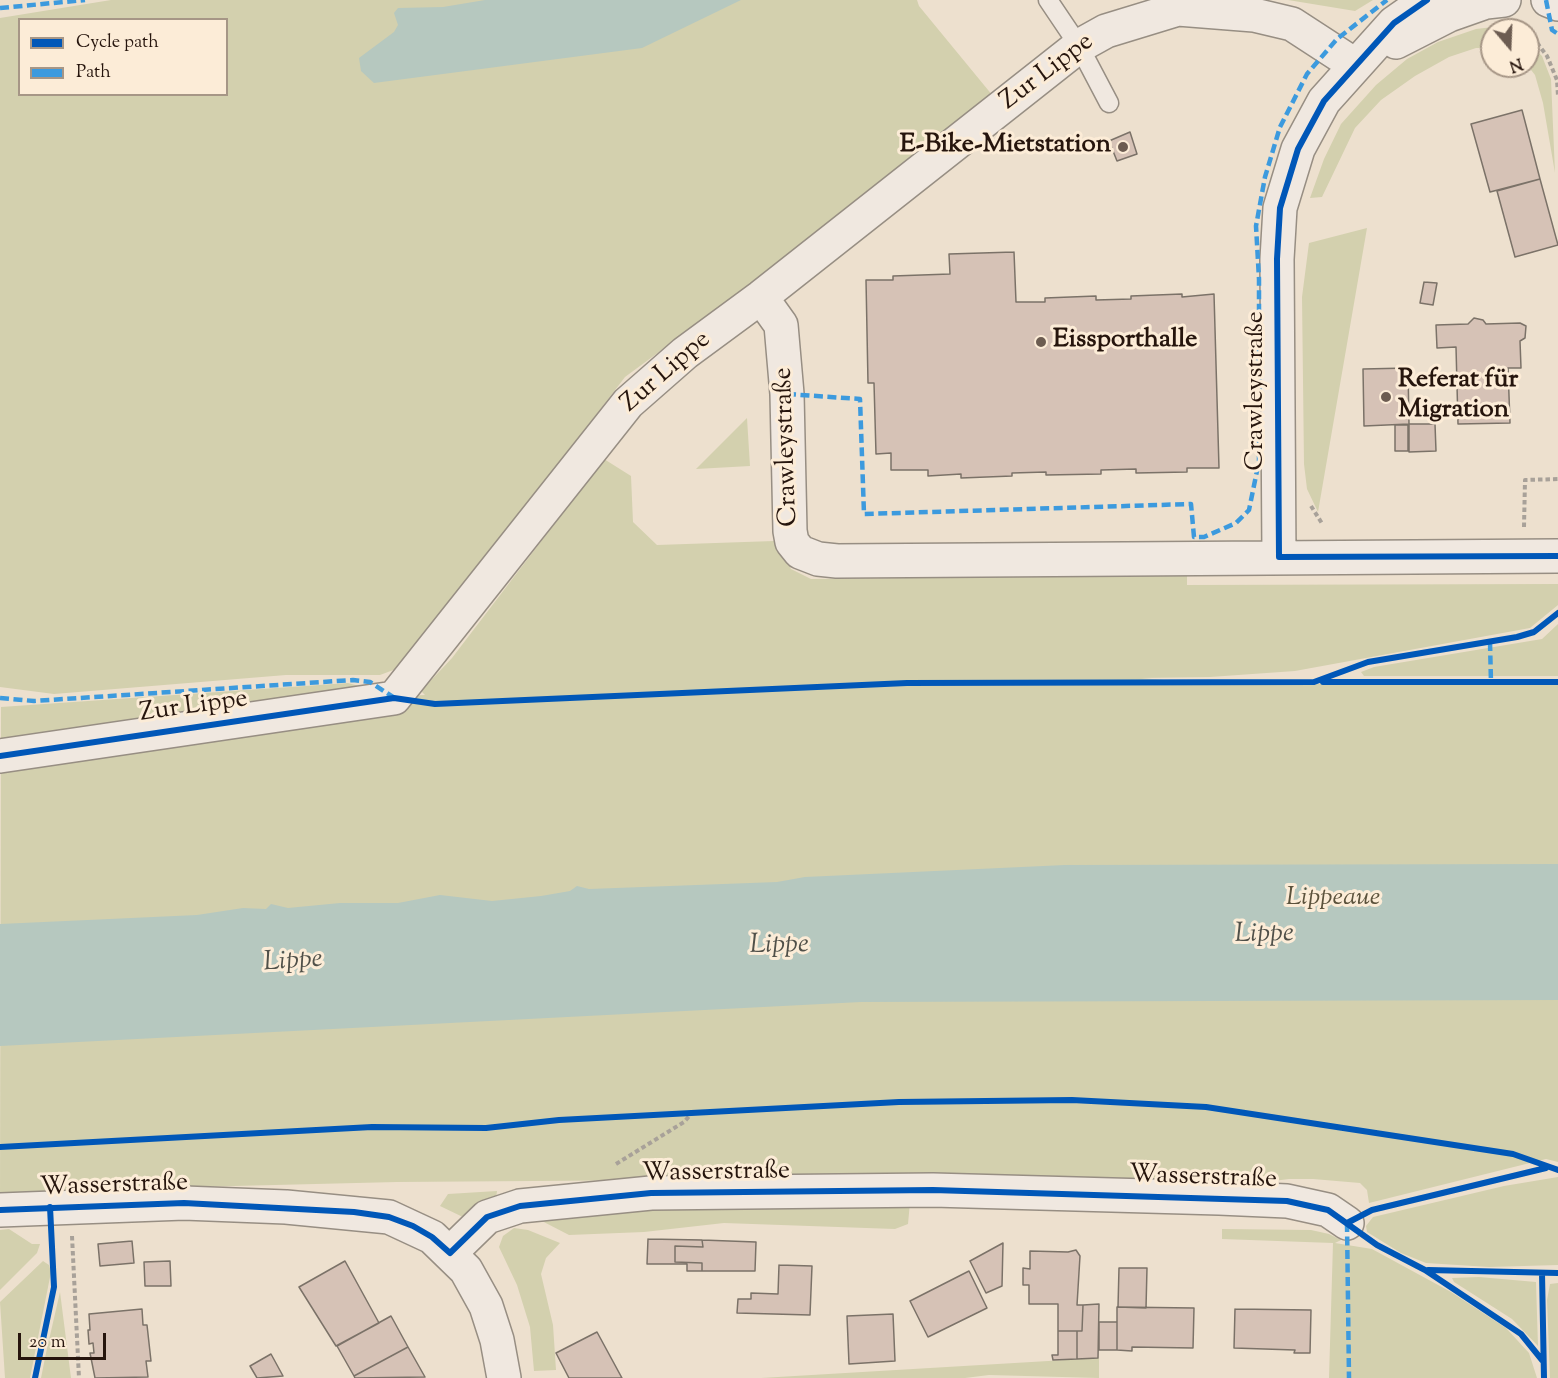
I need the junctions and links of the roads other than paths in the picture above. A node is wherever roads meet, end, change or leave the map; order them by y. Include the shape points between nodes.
1 (1048, 0) edge
2 (1427, 0) edge
3 (1504, 0) edge
4 (1177, 4) edge
5 (1558, 4) edge
6 (1540, 13) edge
7 (1078, 46) junction
8 (1355, 65) junction
9 (1109, 103) dead end
10 (761, 297) junction
11 (1558, 556) edge
12 (1279, 557) junction
13 (0, 756) edge
14 (0, 1210) edge
15 (1347, 1223) dead end
16 (450, 1253) junction
17 (504, 1378) edge

1 - 7 lane
2 - 8 street, Crawleystraße via 1394,23
3 - 8 street, Crawleystraße via 1449,15
4 - 7 street, Zur Lippe
4 - 8 street, Zur Lippe via 1292,24
5 - 6 street
7 - 9 lane
7 - 10 street, Zur Lippe
8 - 12 street, Crawleystraße via 1324,101 1298,149 1280,208
10 - 12 street, Crawleystraße via 781,325 790,531 800,552 837,561
10 - 13 street, Zur Lippe via 685,353 628,403 394,698
11 - 12 street, Crawleystraße
14 - 16 street, Wasserstraße via 184,1203 354,1212 389,1217 413,1226
15 - 16 street, Wasserstraße via 1328,1210 1287,1201 1242,1199 933,1190 651,1194 520,1206 487,1217
16 - 17 street via 466,1270 486,1306

